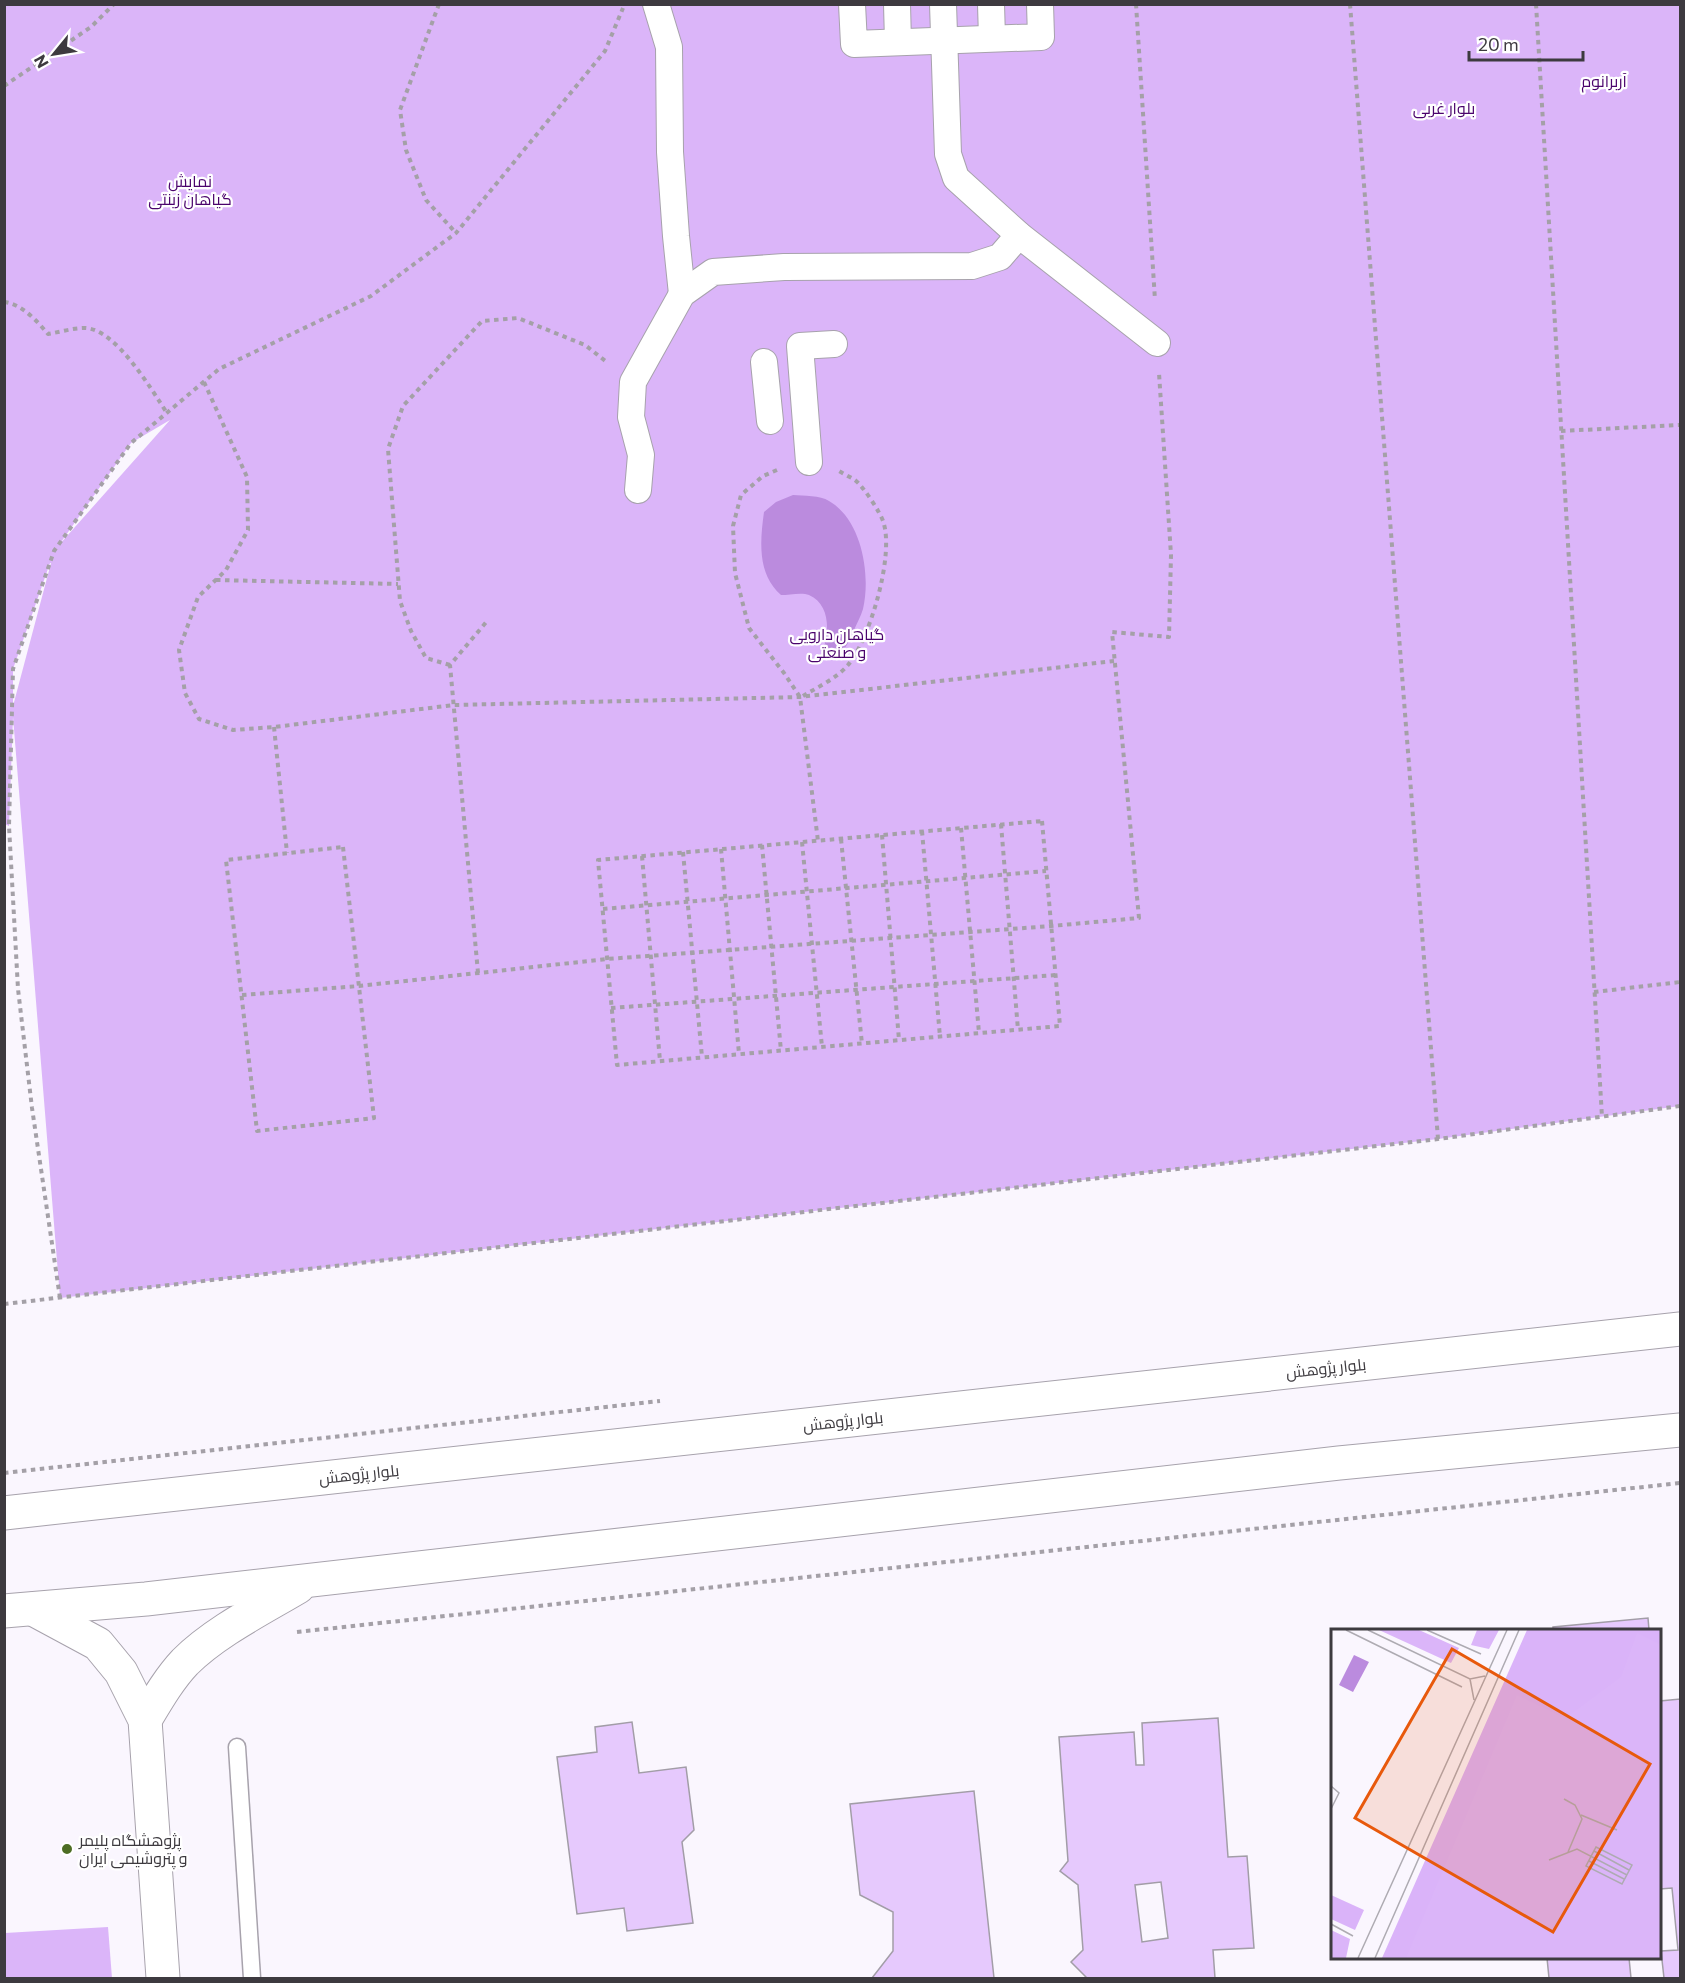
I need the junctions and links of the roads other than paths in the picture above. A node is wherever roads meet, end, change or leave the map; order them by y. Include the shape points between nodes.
1 (656, 4) edge
2 (852, 4) edge
3 (897, 4) edge
4 (943, 4) edge
5 (991, 4) edge
6 (1040, 4) edge
7 (992, 38) junction
8 (944, 40) junction
9 (898, 42) junction
10 (1019, 235) junction
11 (682, 294) junction
12 (1157, 343) road end
13 (834, 344) dead end
14 (764, 362) dead end
15 (803, 389) junction
16 (767, 391) junction
17 (770, 421) dead end
18 (809, 462) road end
19 (638, 490) dead end
20 (1680, 1329) edge
21 (1680, 1430) edge
22 (4, 1513) edge
23 (310, 1580) junction
24 (19, 1610) edge
25 (145, 1720) junction
26 (237, 1747) dead end
27 (163, 1978) edge
28 (252, 1978) edge

1 - 11 street via 669,47 670,152
2 - 9 street via 854,44
3 - 9 street
4 - 8 street
5 - 7 street
6 - 7 street via 1041,36
7 - 8 street
8 - 9 street
8 - 10 street via 948,154 956,178
10 - 11 street via 1000,257 972,266 784,267 713,272
10 - 12 street
11 - 19 street via 633,382 631,417 641,455
13 - 15 street via 800,346
14 - 16 street
15 - 16 street
15 - 18 street
16 - 17 street
20 - 22 street, بلوار پژوهش
21 - 23 street via 1339,1463
23 - 24 street
23 - 25 street via 240,1622 186,1662
24 - 25 street via 98,1644 121,1672
25 - 27 street
26 - 28 lane

